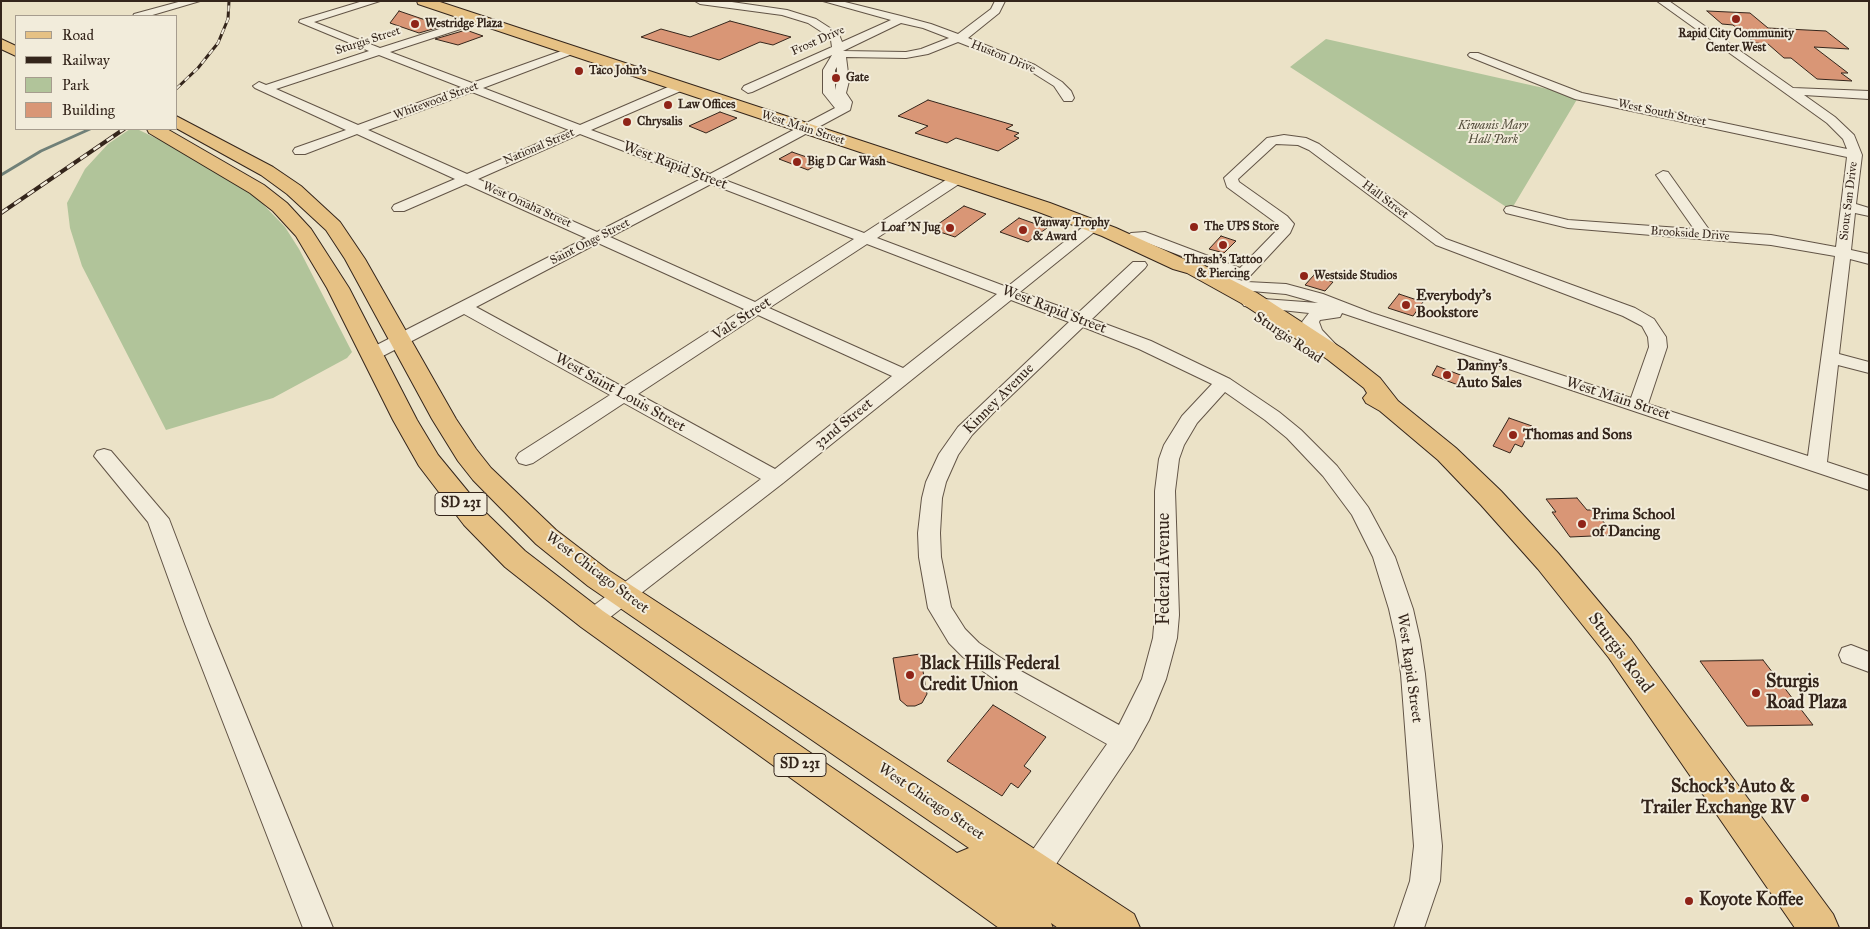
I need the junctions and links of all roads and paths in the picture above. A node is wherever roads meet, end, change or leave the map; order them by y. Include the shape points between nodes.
1 (195, 1) edge
2 (374, 1) edge
3 (422, 1) edge
4 (700, 1) edge
5 (828, 1) edge
6 (1000, 1) edge
7 (1662, 1) edge
8 (847, 3) edge
9 (142, 15) edge
10 (901, 19) junction
11 (478, 20) junction
12 (1, 38) edge
13 (958, 38) junction
14 (12, 48) edge
15 (571, 51) junction
16 (838, 51) junction
17 (380, 52) junction
18 (1474, 56) dead end
19 (679, 87) junction
20 (264, 88) joint
21 (471, 88) junction
22 (748, 88) dead end
23 (1790, 91) junction
24 (1869, 95) edge
25 (1068, 98) dead end
26 (807, 129) junction
27 (174, 130) edge
28 (177, 130) edge
29 (358, 130) junction
30 (580, 130) junction
31 (300, 151) dead end
32 (1855, 155) junction
33 (1663, 175) dead end
34 (467, 178) junction
35 (957, 179) junction
36 (710, 180) junction
37 (1848, 207) junction
38 (399, 208) dead end
39 (1511, 210) dead end
40 (1869, 212) edge
41 (1093, 226) junction
42 (1705, 234) junction
43 (599, 238) junction
44 (866, 238) junction
45 (1842, 253) junction
46 (1869, 259) edge
47 (324, 263) junction
48 (1186, 264) junction
49 (1139, 265) dead end
50 (1210, 276) junction
51 (1008, 293) junction
52 (1305, 293) junction
53 (464, 308) junction
54 (758, 309) junction
55 (1259, 311) junction
56 (1347, 312) junction
57 (1366, 317) junction
58 (1081, 321) junction
59 (400, 340) junction
60 (1335, 354) junction
61 (372, 355) junction
62 (1830, 357) junction
63 (1869, 368) edge
64 (904, 375) junction
65 (1224, 383) junction
66 (624, 395) junction
67 (1389, 406) junction
68 (1638, 406) junction
69 (104, 456) dead end
70 (526, 458) dead end
71 (473, 462) junction
72 (1817, 466) junction
73 (776, 478) junction
74 (1869, 484) edge
75 (496, 541) junction
76 (623, 595) junction
77 (592, 619) junction
78 (746, 678) junction
79 (1124, 741) junction
80 (850, 799) junction
81 (1035, 871) junction
82 (1021, 919) edge
83 (318, 928) edge
84 (1094, 928) edge
85 (1120, 928) edge
86 (1408, 928) edge
87 (1818, 928) edge

1 - 9 street
2 - 17 street, West Rapid Street via 304,22
3 - 11 main road, West Main Street
4 - 16 street via 763,8 799,16 828,32 836,40
5 - 8 street, Huston Drive
6 - 13 street via 995,11
7 - 23 street, Sioux San Drive
8 - 10 street, Huston Drive
10 - 13 street, Huston Drive
10 - 16 street, Frost Drive
11 - 15 main road, West Main Street
11 - 17 street, Sturgis Street
12 - 14 main road
13 - 16 street via 914,55
13 - 25 street, Huston Drive via 1042,73 1062,88
15 - 19 main road, West Main Street
15 - 21 street, Whitewood Street
16 - 22 street, Frost Drive
16 - 26 street, Saint Onge Street via 843,64 840,93 847,104
17 - 20 street, Sturgis Street
17 - 21 street, West Rapid Street
18 - 32 street, West South Street via 1579,96
19 - 26 main road, West Main Street
19 - 30 street, National Street
20 - 29 street, West Omaha Street
21 - 29 street, Whitewood Street
21 - 30 street, West Rapid Street
23 - 24 street
23 - 32 street, Sioux San Drive via 1843,131 1852,143
26 - 35 main road, West Main Street
26 - 36 street, Saint Onge Street
27 - 47 main road, West Chicago Street / SD 231 via 269,197 304,233
28 - 59 main road, West Chicago Street / SD 231 via 267,171 321,213 355,259
29 - 31 street, Whitewood Street
29 - 34 street, West Omaha Street
30 - 34 street, National Street
30 - 36 street, West Rapid Street
32 - 37 street, Sioux San Drive
33 - 42 street
34 - 38 street, National Street
34 - 43 street, West Omaha Street
35 - 41 main road, West Main Street
35 - 44 street, Vale Street
36 - 43 street, Saint Onge Street
36 - 44 street, West Rapid Street
37 - 40 street
37 - 45 street, Sioux San Drive
39 - 42 street, Brookside Drive via 1568,224
41 - 48 main road, West Main Street
41 - 51 street, 32nd Street
42 - 45 street, Brookside Drive via 1771,240
43 - 53 street, Saint Onge Street
43 - 54 street, West Omaha Street
44 - 51 street, West Rapid Street
44 - 54 street, Vale Street
45 - 46 street, Brookside Drive
45 - 62 street, Sioux San Drive
47 - 59 main road via 348,286 377,334 382,338
47 - 61 main road, West Chicago Street / SD 231
48 - 50 main road, West Main Street
48 - 55 main road, Sturgis Road
48 - 68 street, Hall Street via 1243,274 1286,230 1285,221 1236,188 1230,180 1272,141 1301,141 1314,147 1441,242 1629,312 1648,323 1658,336 1658,347
49 - 58 street, Kinney Avenue
50 - 52 street, West Main Street via 1246,288
50 - 55 main road, Sturgis Road
51 - 58 street, West Rapid Street
51 - 64 street, 32nd Street
52 - 55 street via 1260,297
52 - 57 street, West Main Street
53 - 59 street, Saint Onge Street
53 - 66 street, West Saint Louis Street
54 - 64 street, West Omaha Street
54 - 66 street, Vale Street
55 - 56 street, West Main Street via 1314,308
55 - 60 main road, Sturgis Road
55 - 67 main road, Sturgis Road via 1358,388
56 - 57 street, West Main Street
56 - 60 street via 1320,315 1310,322
57 - 68 street, West Main Street
58 - 65 street, West Rapid Street via 1167,354
58 - 79 street, Kinney Avenue via 975,419 957,442 942,468 932,498 930,557 940,608 957,636 971,650 1010,677
59 - 61 street, Saint Onge Street
59 - 71 main road, West Chicago Street / SD 231 via 444,419
60 - 67 main road, Sturgis Road via 1372,383
61 - 71 main road via 380,354 400,364 437,427
61 - 75 main road, West Chicago Street / SD 231 via 428,460 456,498
62 - 63 street
62 - 72 street, Sioux San Drive
64 - 73 street, 32nd Street
65 - 79 street, Federal Avenue via 1189,420 1169,459 1165,491 1165,638 1154,679
65 - 86 street, West Rapid Street via 1294,434 1330,471 1374,533 1392,580 1408,640 1428,846 1425,882
66 - 70 street, Vale Street
66 - 73 street, West Saint Louis Street
67 - 87 main road, Sturgis Road via 1447,454 1548,561 1620,649
68 - 72 street, West Main Street
69 - 83 street via 158,519
71 - 76 main road, West Chicago Street / SD 231 via 522,515
72 - 74 street, West Main Street
73 - 76 street, 32nd Street
75 - 76 main road via 539,564 582,596 594,601
75 - 77 main road, West Chicago Street / SD 231
76 - 77 street, 32nd Street
76 - 78 main road, West Chicago Street / SD 231
77 - 78 main road via 616,613 633,615 683,652
77 - 80 main road, West Chicago Street / SD 231
78 - 81 main road, West Chicago Street / SD 231
79 - 81 street, Federal Avenue
80 - 81 main road via 920,830 982,874 1002,883 1020,880
80 - 82 main road, West Chicago Street / SD 231
81 - 82 street, Federal Avenue
81 - 85 main road, West Chicago Street / SD 231
82 - 84 main road via 1030,902 1055,904

